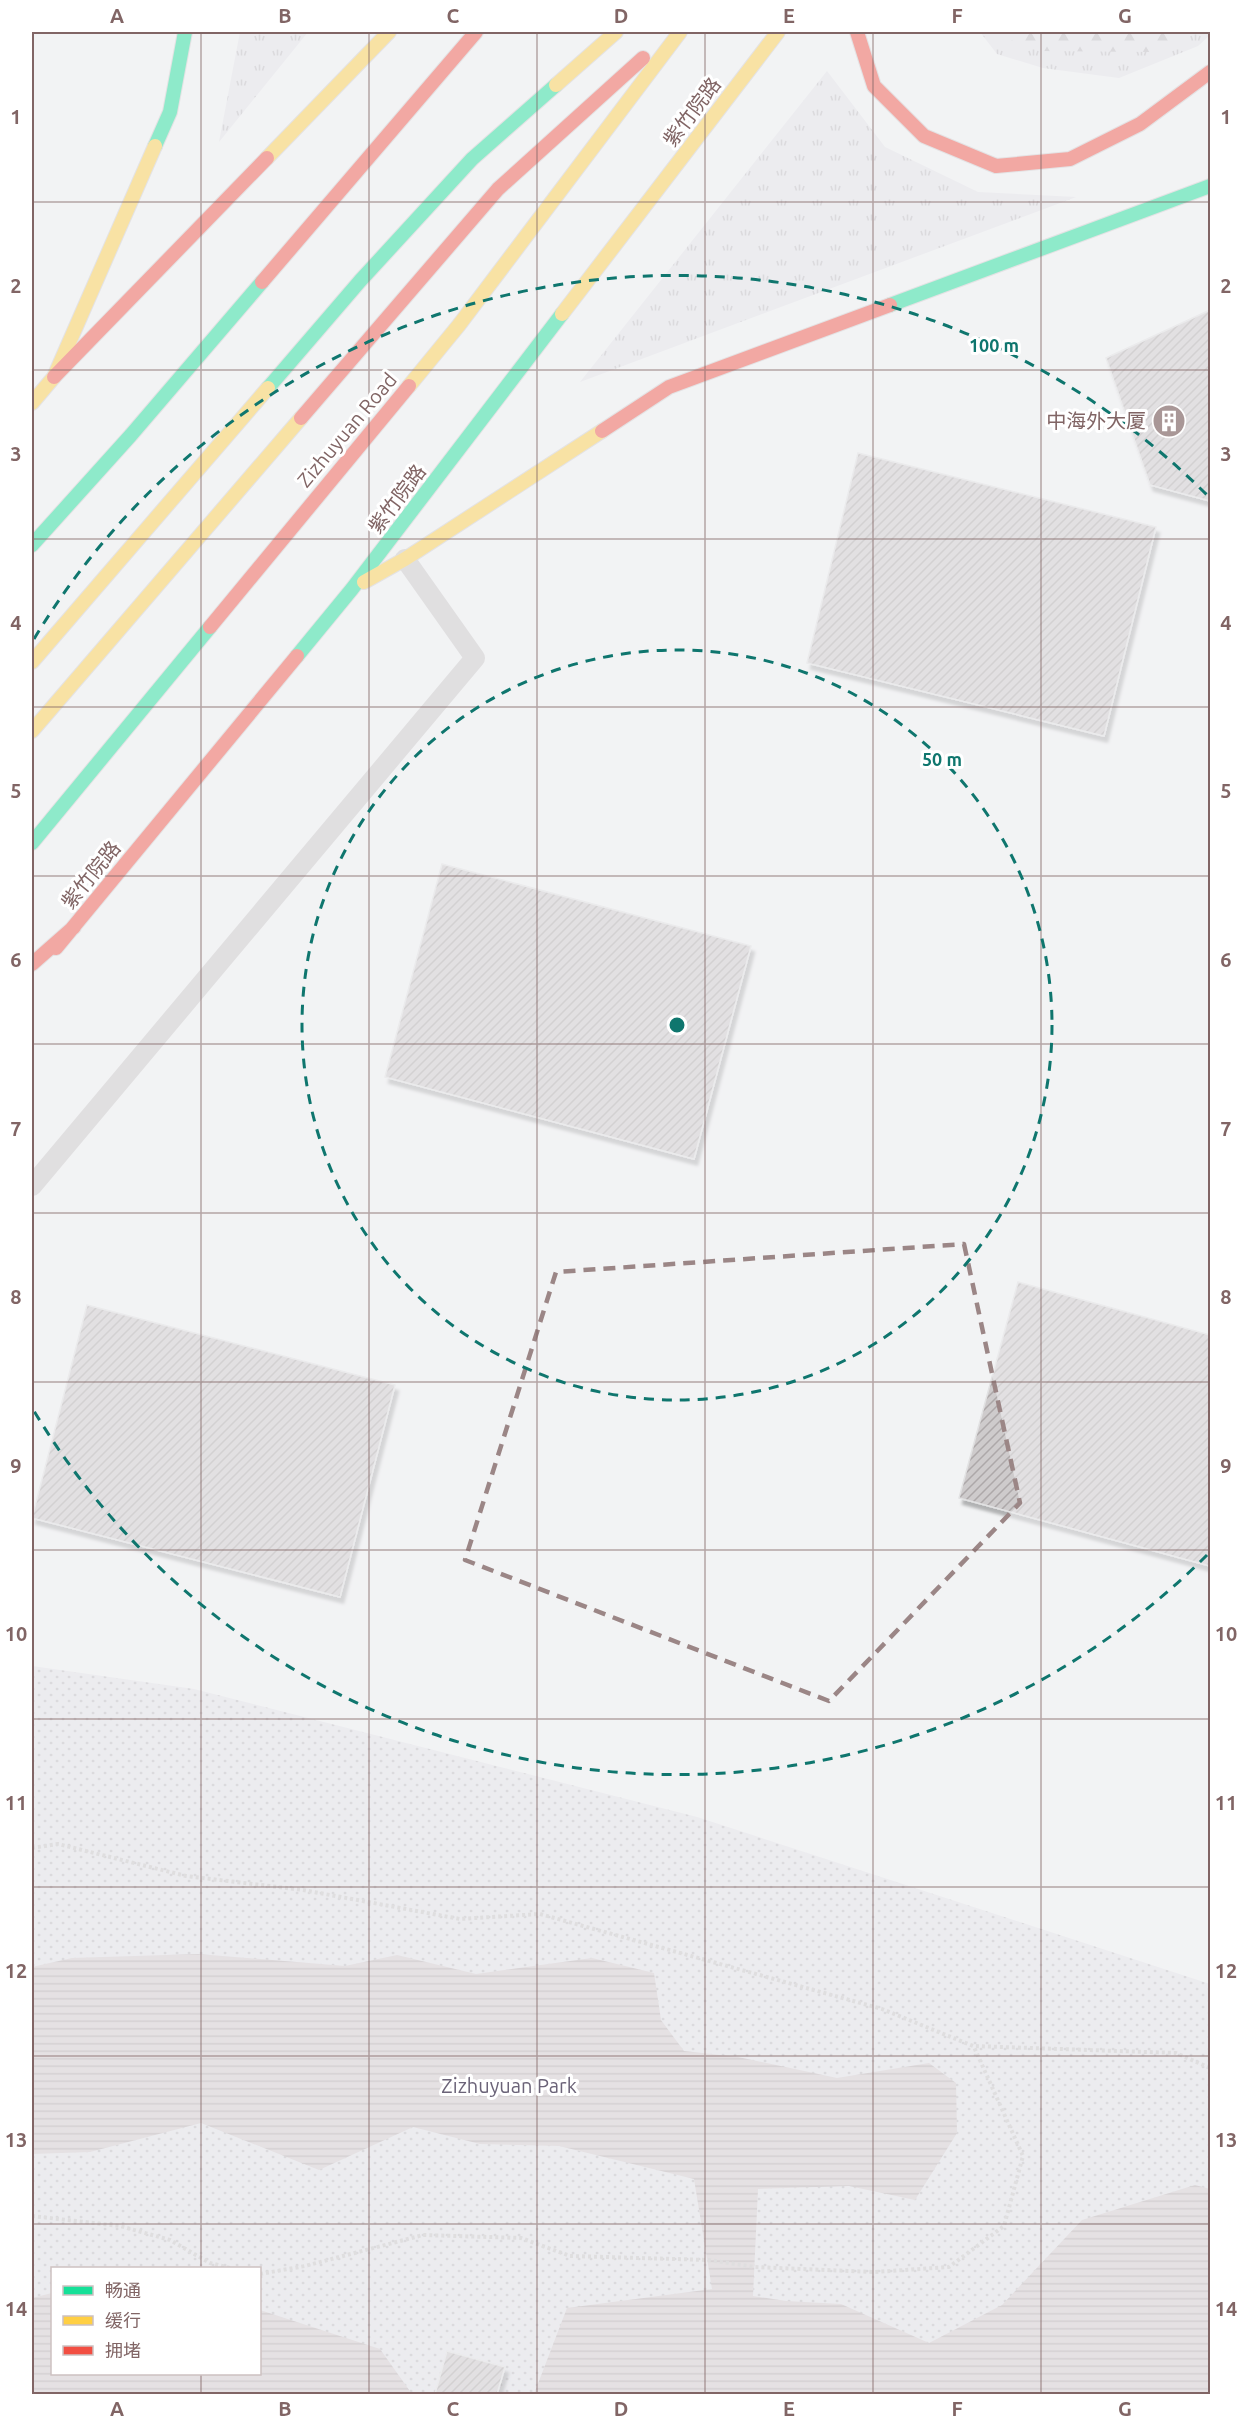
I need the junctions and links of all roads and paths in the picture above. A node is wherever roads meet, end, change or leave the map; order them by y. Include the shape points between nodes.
1 (185, 32) edge
2 (389, 32) edge
3 (476, 32) edge
4 (615, 32) edge
5 (674, 32) edge
6 (680, 32) edge
7 (777, 32) edge
8 (857, 32) edge
9 (1210, 72) edge
10 (1210, 186) edge
11 (54, 377) junction
12 (32, 403) edge
13 (32, 545) edge
14 (405, 559) junction
15 (352, 589) junction
16 (32, 662) edge
17 (32, 731) edge
18 (32, 843) edge
19 (74, 927) junction
20 (32, 964) edge
21 (32, 977) edge
22 (32, 1186) edge
23 (32, 1848) edge
24 (973, 2046) junction
25 (1210, 2068) edge
26 (32, 2216) edge
27 (226, 2267) edge
28 (261, 2274) edge

1 - 11 main road via 170,112
2 - 11 main road
3 - 13 main road
4 - 16 main road via 472,159 360,280
5 - 17 main road via 498,189
6 - 18 main road, Zizhuyuan Road via 459,325
7 - 15 main road, 紫竹院路
8 - 9 main road via 874,86 924,136 996,166 1070,159 1140,124
10 - 14 main road via 669,387
11 - 12 main road
14 - 15 main road
14 - 22 lane via 475,658
15 - 19 main road, 紫竹院路
19 - 20 main road
19 - 21 main road, 紫竹院路
23 - 24 path via 58,1844 186,1876 303,1890 460,1920 540,1914 882,2009
24 - 25 path via 1176,2053
24 - 28 path via 1023,2156 1004,2226 949,2267 875,2272 755,2267 709,2260 570,2256 520,2238 423,2235
26 - 27 path via 120,2226 170,2240 210,2263

